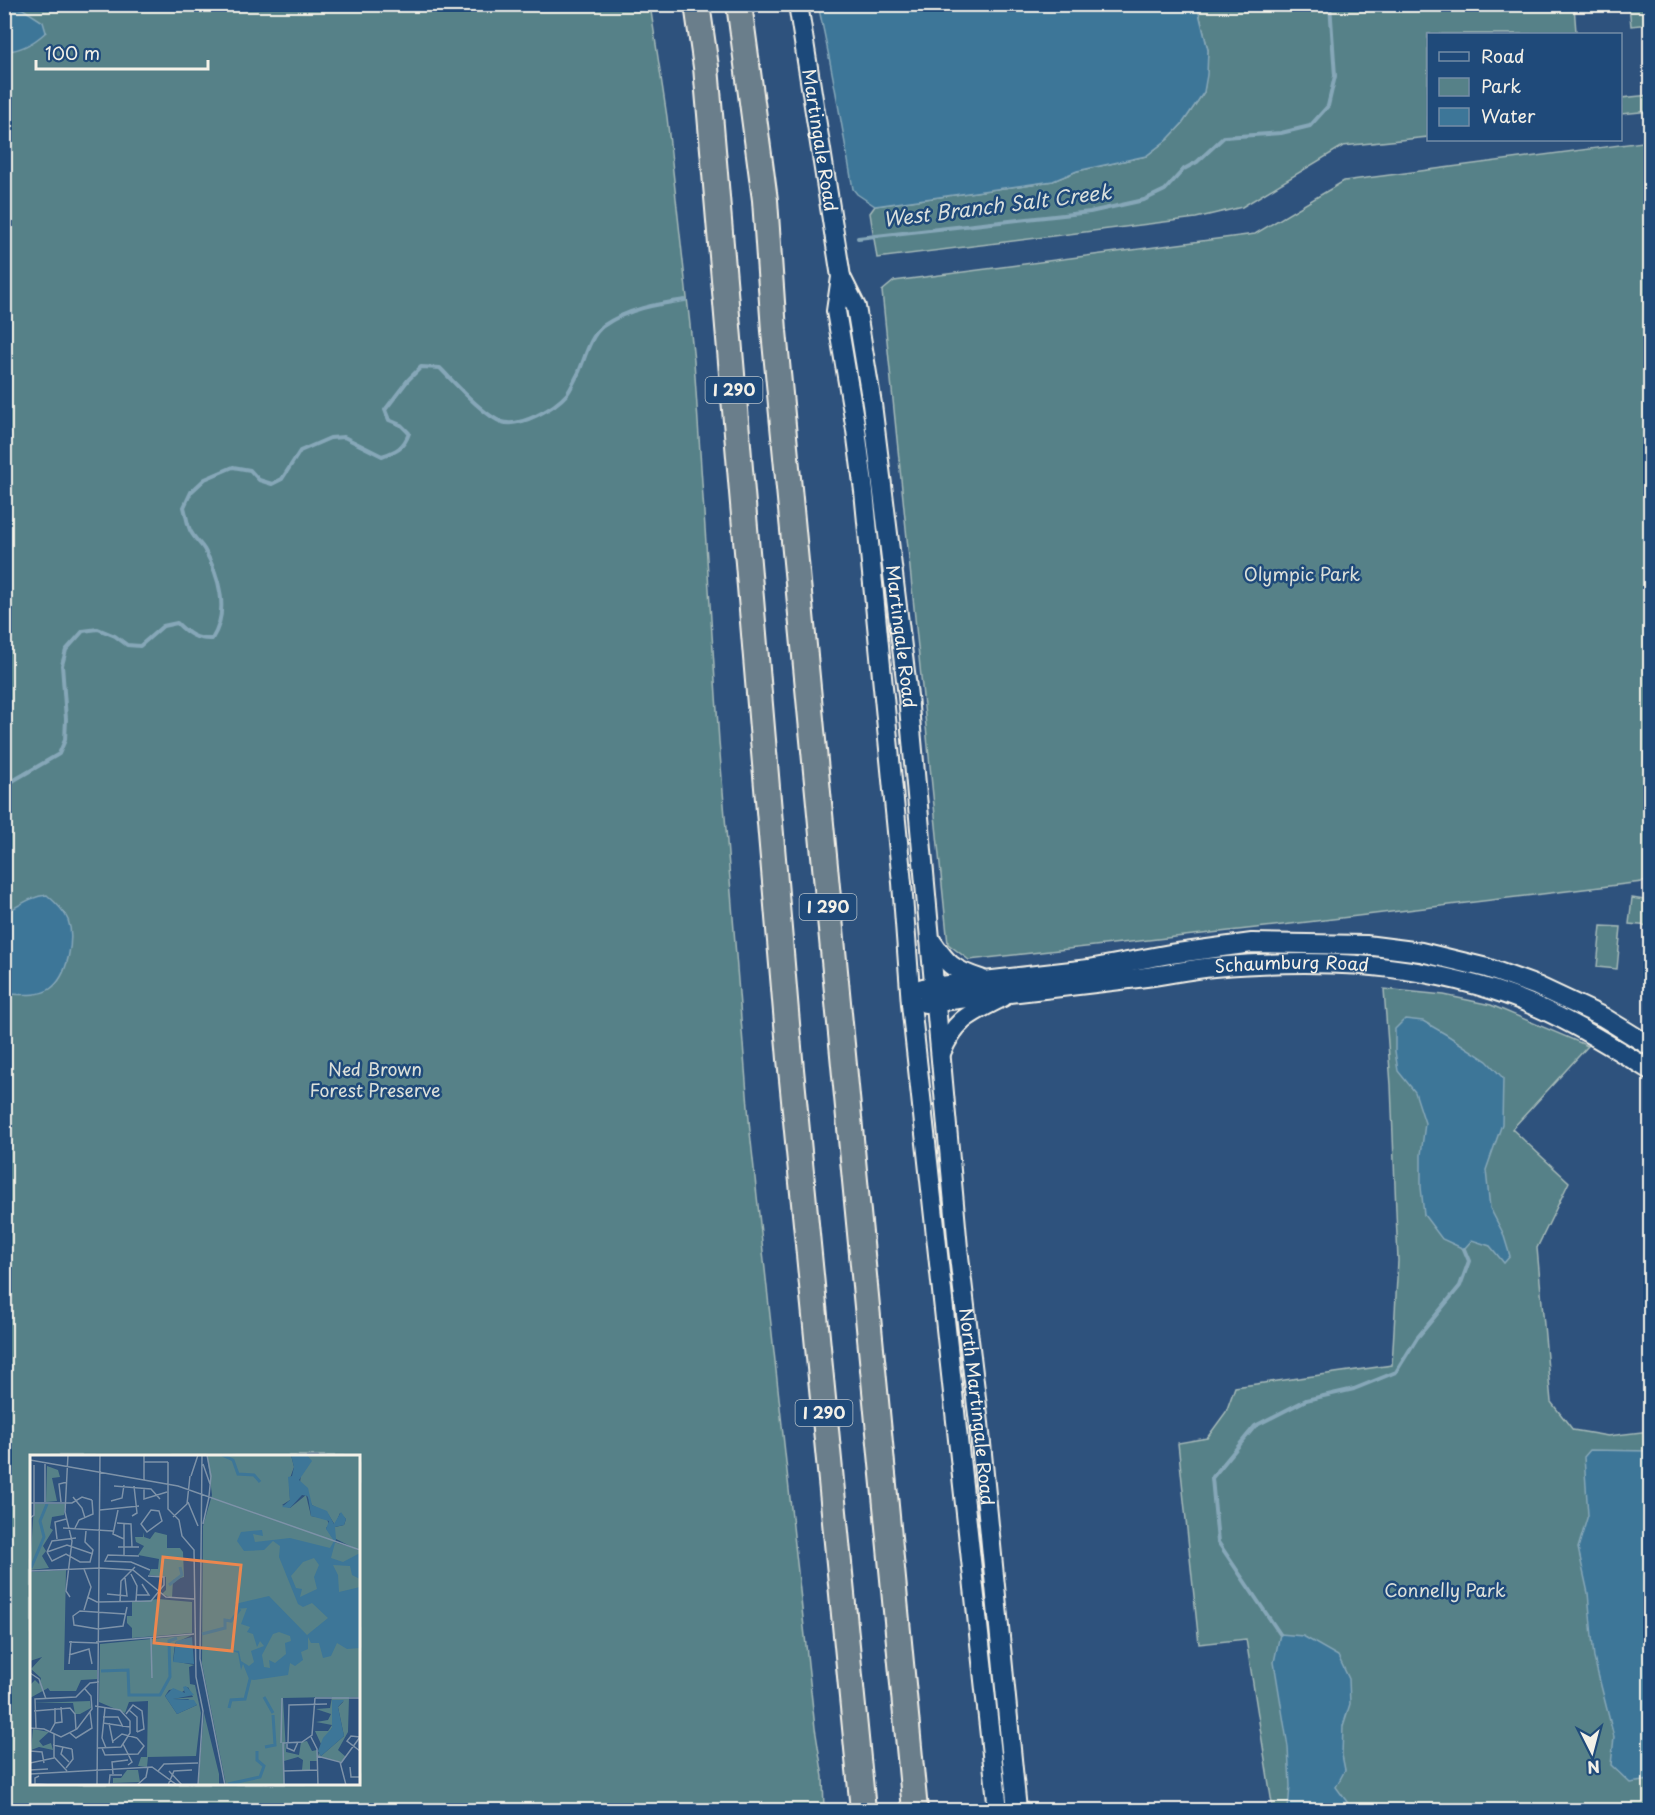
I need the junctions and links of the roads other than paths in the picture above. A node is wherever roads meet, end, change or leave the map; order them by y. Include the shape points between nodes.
1 (697, 4) edge
2 (739, 4) edge
3 (798, 4) edge
4 (841, 277) junction
5 (930, 939) junction
6 (989, 981) junction
7 (1014, 992) junction
8 (934, 994) junction
9 (911, 997) junction
10 (1650, 1046) edge
11 (940, 1055) junction
12 (1650, 1070) edge
13 (863, 1810) edge
14 (915, 1810) edge
15 (998, 1810) edge
16 (1017, 1810) edge

1 - 13 highway, I 290 via 706,67 791,1071
2 - 14 highway, I 290 via 765,200 774,331
3 - 4 street, Martingale Road
4 - 5 street, Martingale Road via 856,307 880,465 908,696
4 - 9 street, Martingale Road via 836,310 865,502
5 - 6 street via 951,967
5 - 8 street, Martingale Road
6 - 8 street, Schaumburg Road
6 - 10 street, Schaumburg Road via 1252,943 1366,945 1420,952 1487,968 1538,986 1603,1017
7 - 8 street, Schaumburg Road
7 - 11 street via 955,1025
7 - 12 street, Schaumburg Road via 1211,968 1330,963 1387,966 1461,982 1527,1003 1581,1028
8 - 9 street, Schaumburg Road
8 - 11 street, North Martingale Road
9 - 15 street, North Martingale Road
11 - 16 street, North Martingale Road

